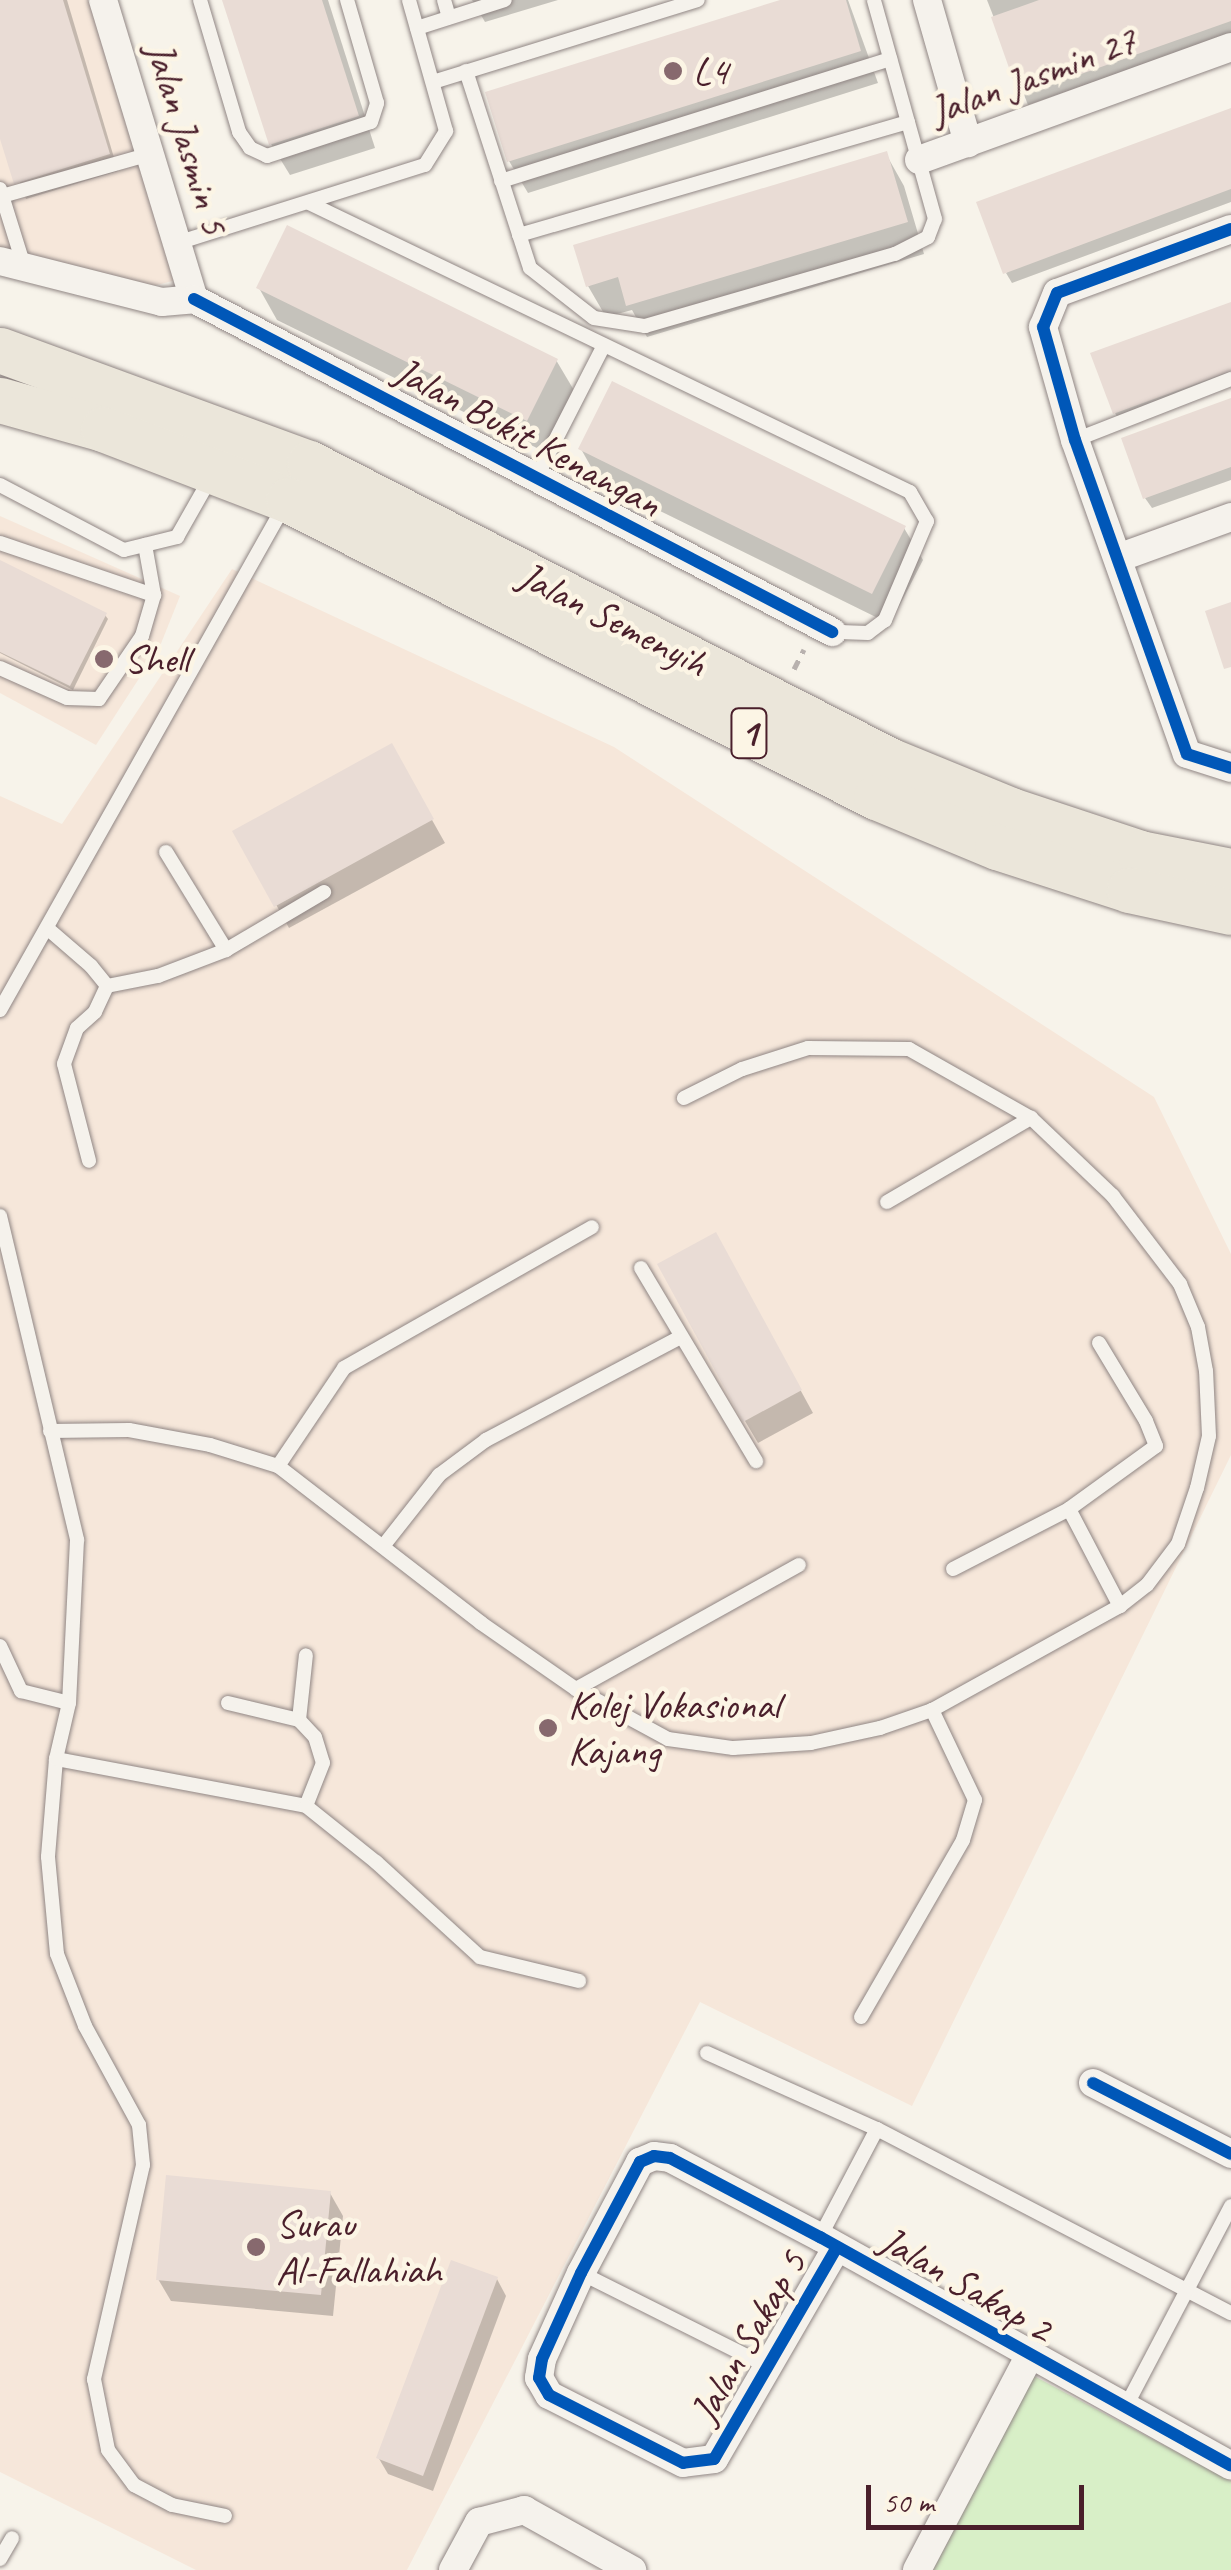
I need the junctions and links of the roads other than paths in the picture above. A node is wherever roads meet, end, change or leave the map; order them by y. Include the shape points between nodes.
1 (103, 0) edge
2 (200, 0) edge
3 (346, 0) edge
4 (409, 0) edge
5 (444, 0) edge
6 (504, 0) edge
7 (698, 0) edge
8 (874, 0) edge
9 (927, 0) edge
10 (450, 17) junction
11 (417, 28) junction
12 (1231, 47) edge
13 (890, 59) junction
14 (466, 71) junction
15 (433, 82) junction
16 (908, 122) junction
17 (968, 143) junction
18 (150, 154) junction
19 (918, 160) junction
20 (502, 181) junction
21 (1, 192) edge
22 (309, 202) junction
23 (1231, 229) edge
24 (519, 235) junction
25 (176, 243) junction
26 (12, 264) edge
27 (194, 299) junction
28 (604, 345) junction
29 (0, 350) edge
30 (1231, 379) edge
31 (0, 400) edge
32 (1075, 440) junction
33 (216, 470) junction
34 (536, 478) junction
35 (298, 482) junction
36 (0, 486) edge
37 (1231, 516) edge
38 (0, 543) edge
39 (145, 544) junction
40 (1118, 558) junction
41 (154, 594) junction
42 (832, 632) joint
43 (0, 668) edge
44 (1231, 768) edge
45 (166, 852) dead end
46 (1231, 872) edge
47 (324, 892) dead end
48 (1231, 912) edge
49 (46, 928) junction
50 (226, 950) junction
51 (107, 986) junction
52 (0, 1010) edge
53 (684, 1098) dead end
54 (1031, 1118) junction
55 (89, 1161) dead end
56 (886, 1202) dead end
57 (0, 1216) edge
58 (592, 1227) dead end
59 (641, 1268) dead end
60 (679, 1338) junction
61 (1099, 1343) dead end
62 (50, 1431) junction
63 (756, 1461) dead end
64 (278, 1466) junction
65 (1069, 1509) junction
66 (384, 1545) junction
67 (800, 1565) dead end
68 (954, 1569) dead end
69 (1120, 1606) junction
70 (0, 1646) edge
71 (306, 1655) dead end
72 (576, 1689) junction
73 (69, 1703) junction
74 (228, 1703) dead end
75 (932, 1710) junction
76 (299, 1720) junction
77 (56, 1759) junction
78 (306, 1806) junction
79 (579, 1981) dead end
80 (861, 2018) dead end
81 (707, 2054) dead end
82 (1093, 2083) dead end
83 (877, 2129) junction
84 (1231, 2154) edge
85 (1231, 2206) edge
86 (828, 2242) junction
87 (582, 2273) junction
88 (1188, 2288) junction
89 (1231, 2313) edge
90 (1029, 2357) junction
91 (770, 2367) junction
92 (1124, 2409) junction
93 (1231, 2466) edge
94 (225, 2516) dead end
95 (12, 2538) dead end
96 (0, 2560) edge
97 (453, 2570) edge
98 (632, 2570) edge
99 (916, 2570) edge

1 - 18 street, Jalan Jasmin 5
2 - 3 lane via 239,132 250,148 268,156 370,122 377,103
4 - 11 lane
5 - 10 lane
6 - 10 lane
7 - 14 lane
8 - 13 lane
9 - 17 street
10 - 11 lane
11 - 15 lane
12 - 17 street, Jalan Jasmin 27
13 - 16 lane
13 - 20 lane
14 - 15 lane
14 - 20 lane
15 - 22 lane via 446,131 426,165
16 - 19 lane
16 - 24 lane
17 - 19 street, Jalan Jasmin 27
18 - 21 lane
18 - 25 street, Jalan Jasmin 5
19 - 24 lane via 935,219 928,236 895,254 645,326 594,318 530,268
20 - 24 lane
21 - 26 lane
22 - 25 lane
22 - 28 lane
23 - 32 street via 1057,293 1043,327
25 - 27 street, Jalan Jasmin 5
26 - 27 street via 162,302
27 - 34 street, Jalan Bukit Kenangan
28 - 34 lane
28 - 42 lane via 910,492 927,521 885,620 868,633
29 - 35 main road, Jalan Semenyih / 1
30 - 32 lane
31 - 33 main road, Jalan Semenyih / 1
32 - 40 street
33 - 35 main road, Jalan Semenyih / 1
33 - 39 lane via 176,536
34 - 42 street, Jalan Bukit Kenangan
35 - 46 main road, Jalan Semenyih / 1 via 889,760 1122,847
35 - 48 main road, Jalan Semenyih / 1 via 876,797 1129,890
35 - 49 lane
36 - 39 lane via 124,550
37 - 40 street
38 - 41 lane
39 - 41 lane
40 - 44 street via 1187,754
41 - 43 lane via 142,636 99,698 68,698
45 - 50 lane
47 - 50 lane
49 - 51 lane
49 - 52 lane
50 - 51 lane via 158,976
51 - 55 lane via 95,1012 77,1028 64,1064
53 - 54 lane via 742,1069 808,1048 910,1049
54 - 56 lane
54 - 69 lane via 1113,1196 1180,1284 1198,1327 1209,1436 1178,1544
57 - 62 lane
58 - 64 lane via 344,1368
59 - 60 lane
60 - 63 lane
60 - 66 lane via 486,1440 439,1475
61 - 65 lane via 1156,1446
62 - 64 lane via 128,1430
62 - 73 lane via 77,1540
64 - 66 lane
65 - 68 lane
65 - 69 lane
66 - 72 lane
67 - 72 lane
69 - 75 lane
70 - 73 lane via 21,1691
71 - 76 lane
72 - 75 lane via 668,1740 733,1748 810,1743
73 - 77 lane
74 - 76 lane
75 - 80 lane via 975,1800 963,1840
76 - 78 lane via 315,1737 323,1762
77 - 78 lane
77 - 94 lane via 48,1857 57,1954 140,2138 142,2165 94,2379 108,2450 134,2485 172,2505
78 - 79 lane via 480,1957
81 - 83 lane
82 - 84 street
83 - 86 lane
83 - 88 lane
85 - 88 lane
86 - 87 street, Jalan Sakap 2 via 670,2158 654,2156 640,2162
86 - 90 street, Jalan Sakap 2
86 - 91 street, Jalan Sakap 5
87 - 91 lane
87 - 91 street, Jalan Sakap 5 via 539,2378 549,2395 683,2463 714,2458
88 - 89 lane
88 - 92 lane
90 - 92 street, Jalan Sakap 2
90 - 99 street
92 - 93 street, Jalan Sakap 2
95 - 96 lane
97 - 98 street via 479,2522 524,2510

